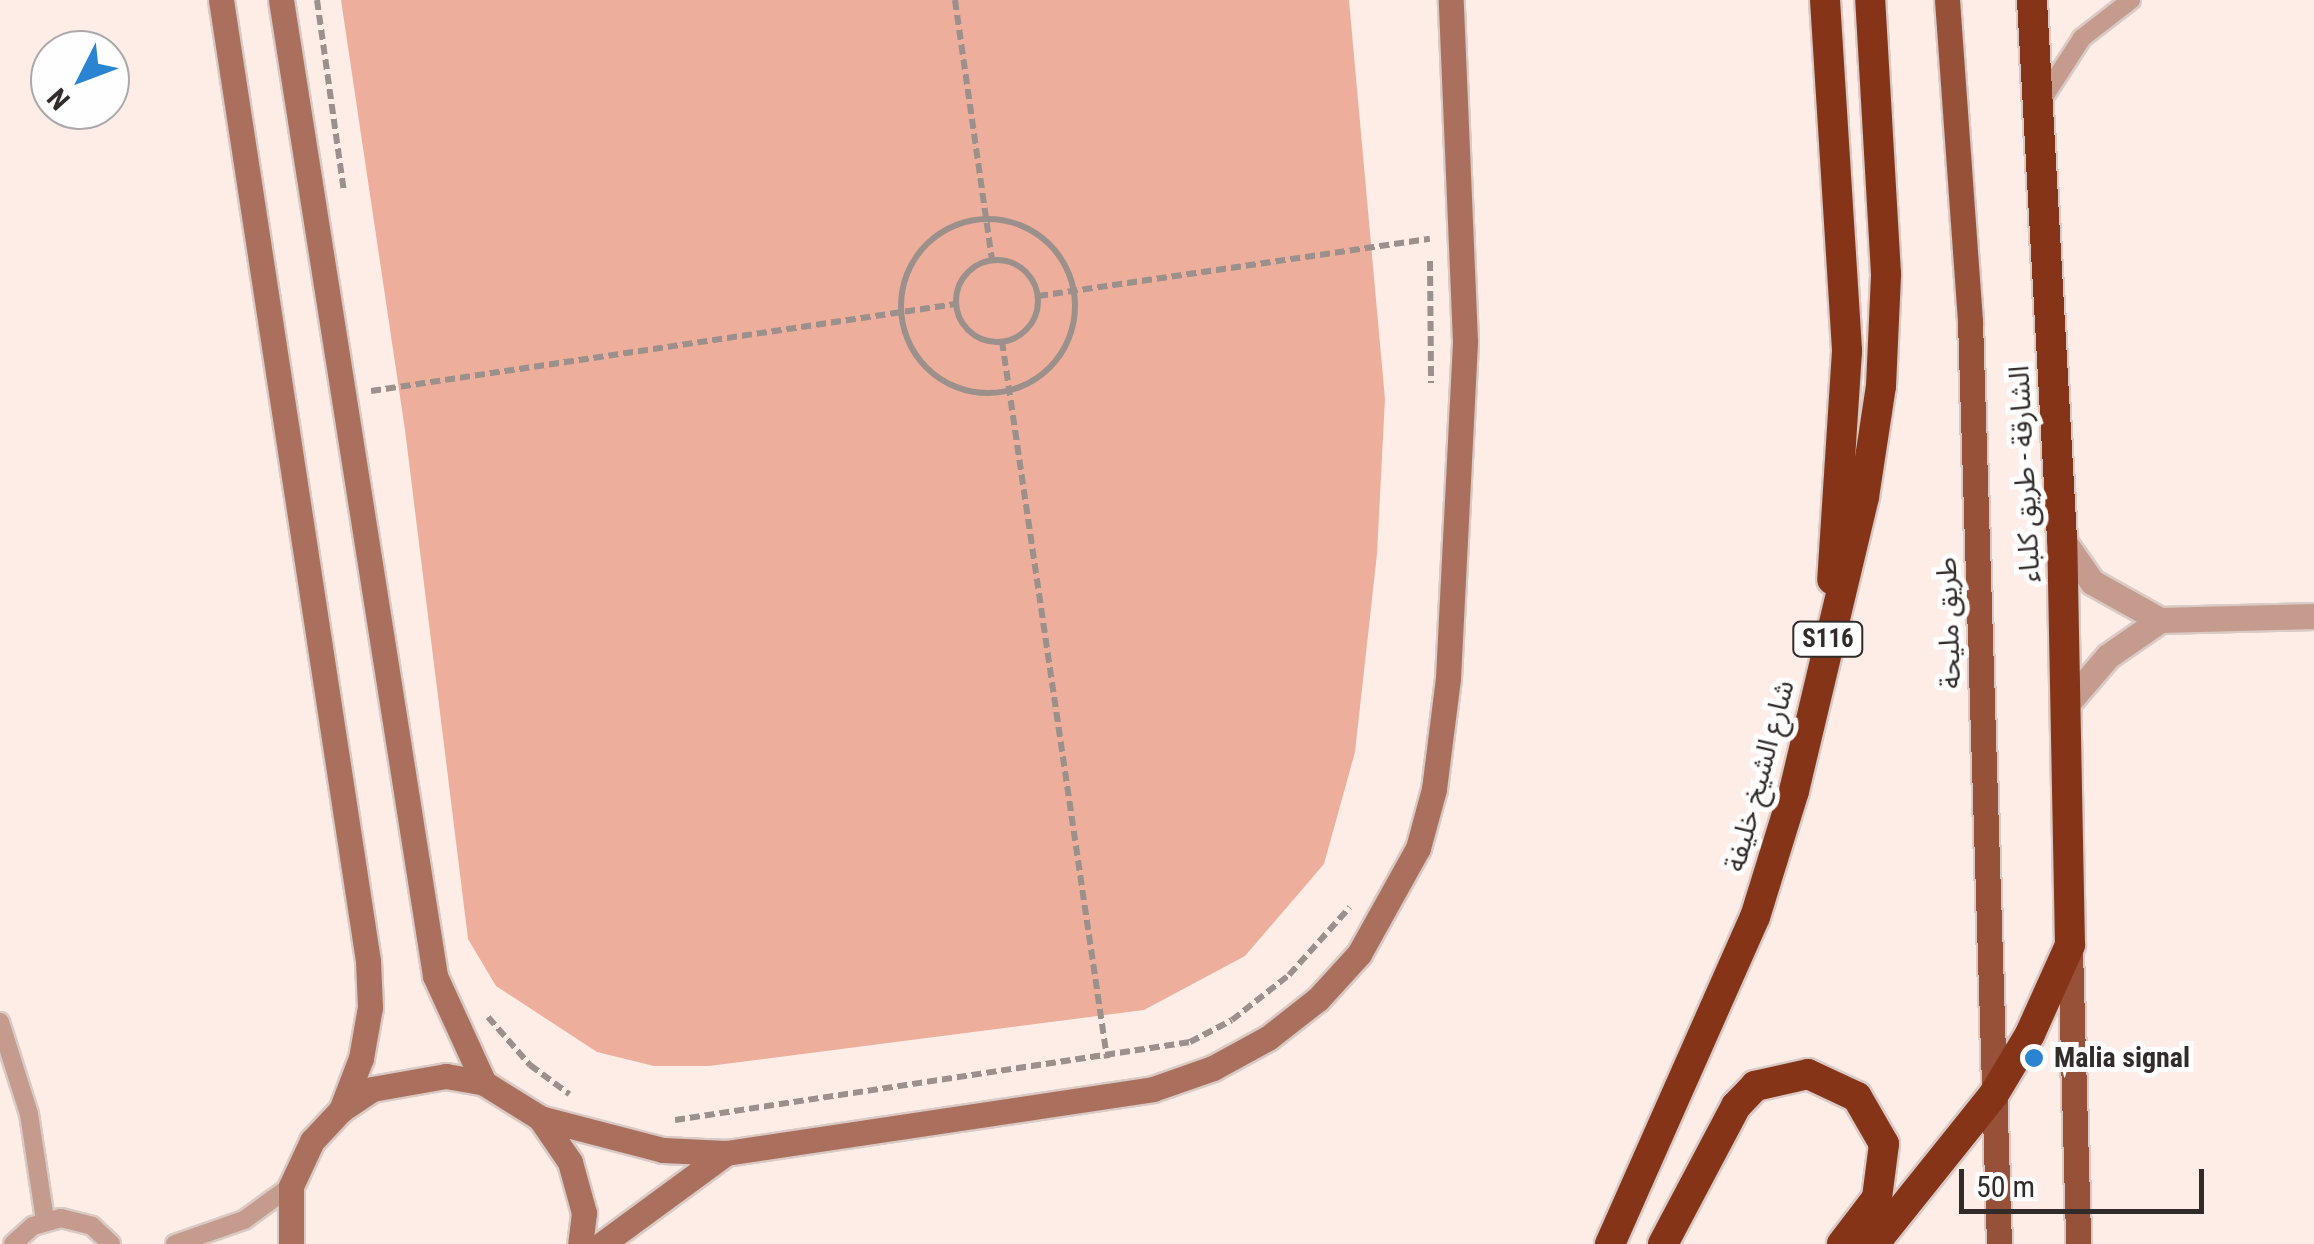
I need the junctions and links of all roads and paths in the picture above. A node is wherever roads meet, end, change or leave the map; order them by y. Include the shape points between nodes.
1 (221, 0) edge
2 (282, 0) edge
3 (956, 0) edge
4 (1451, 0) edge
5 (1825, 0) edge
6 (1870, 0) edge
7 (1947, 0) edge
8 (2032, 0) edge
9 (2131, 0) edge
10 (2103, 9) edge
11 (2040, 104) junction
12 (987, 219) junction
13 (992, 260) junction
14 (1075, 291) junction
15 (1038, 296) junction
16 (956, 304) junction
17 (901, 312) junction
18 (1002, 342) junction
19 (1431, 391) dead end
20 (1010, 392) junction
21 (374, 410) dead end
22 (2062, 539) junction
23 (1835, 605) junction
24 (2314, 616) edge
25 (2160, 620) junction
26 (2067, 704) junction
27 (1353, 902) dead end
28 (2070, 945) junction
29 (478, 1002) dead end
30 (0, 1022) edge
31 (1107, 1058) junction
32 (484, 1083) junction
33 (1994, 1094) junction
34 (575, 1098) dead end
35 (340, 1110) junction
36 (540, 1118) junction
37 (664, 1122) dead end
38 (726, 1153) junction
39 (291, 1186) junction
40 (45, 1220) junction
41 (13, 1244) edge
42 (111, 1244) edge
43 (175, 1244) edge
44 (291, 1244) edge
45 (580, 1244) edge
46 (602, 1244) edge
47 (1610, 1244) edge
48 (1664, 1244) edge
49 (1842, 1244) edge
50 (1874, 1244) edge
51 (1999, 1244) edge
52 (2078, 1244) edge

1 - 35 street via 368,961 370,1007 361,1058
2 - 32 street via 435,976
3 - 12 path
4 - 38 street via 1466,341 1458,566 1434,789 1418,848 1392,903 1318,999 1268,1038 1213,1068 1153,1090
5 - 23 highway via 1847,351 1832,552
6 - 23 highway, شارع الشيخ خليفة / S116 via 1884,330 1864,497
7 - 33 main road, طريق مليحة via 1970,321
8 - 11 highway, الشارقة - طريق كلباء
9 - 10 lane
10 - 11 lane
11 - 22 highway, الشارقة - طريق كلباء
12 - 13 path
12 - 14 path via 1038,234 1063,260
12 - 17 path via 948,228 917,254
13 - 15 path via 1023,269
13 - 16 path via 962,278
14 - 15 path
14 - 19 path via 1430,239
14 - 20 path via 1066,348 1042,376
15 - 18 path via 1032,322
16 - 17 path
16 - 18 path via 975,336
17 - 20 path via 914,353 945,382 986,394
17 - 21 path via 371,390
18 - 20 path
20 - 31 path
22 - 25 street via 2092,582
22 - 26 highway, الشارقة - طريق كلباء
23 - 47 highway, شارع الشيخ خليفة / S116 via 1794,791 1755,917
24 - 25 street
25 - 26 street via 2108,656
26 - 28 highway, الشارقة - طريق كلباء
27 - 31 path via 1289,975 1232,1020 1190,1042
28 - 33 highway
28 - 52 main road
29 - 34 path via 530,1065
30 - 40 lane via 29,1114
31 - 37 path
32 - 35 street via 408,1078 372,1089
32 - 36 street
33 - 50 highway
33 - 51 main road, طريق مليحة
35 - 39 street via 312,1141
36 - 38 street via 647,1147
36 - 45 street via 570,1162 584,1214
38 - 46 street
39 - 43 lane via 244,1220
39 - 44 street
40 - 41 lane
40 - 42 lane via 77,1220
48 - 49 highway via 1736,1106 1755,1086 1808,1074 1857,1096 1884,1144 1876,1198

